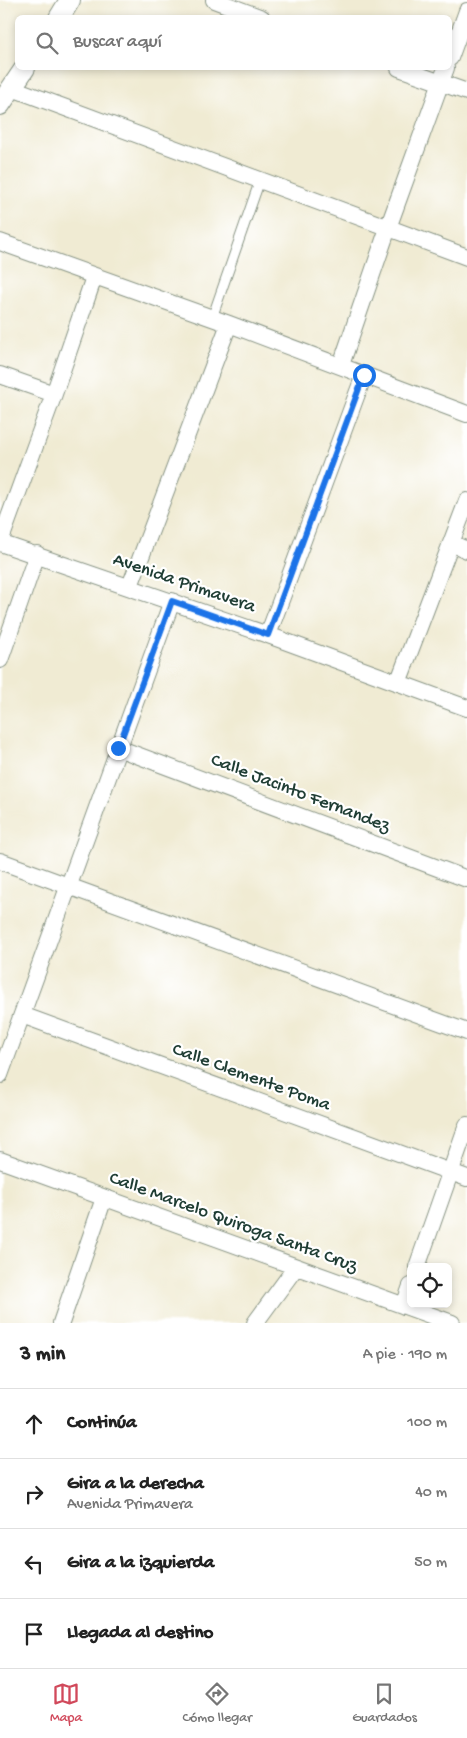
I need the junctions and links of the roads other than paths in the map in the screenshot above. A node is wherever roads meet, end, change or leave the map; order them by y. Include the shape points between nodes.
1 (70, 0) edge
2 (214, 0) edge
3 (467, 11) edge
4 (61, 15) edge
5 (254, 15) edge
6 (452, 52) edge
7 (24, 70) edge
8 (412, 70) edge
9 (443, 75) edge
10 (12, 88) junction
11 (467, 92) edge
12 (0, 105) edge
13 (260, 180) junction
14 (388, 228) junction
15 (0, 242) edge
16 (467, 257) edge
17 (94, 277) junction
18 (212, 318) junction
19 (229, 324) junction
20 (341, 365) junction
21 (0, 375) edge
22 (364, 375) junction
23 (54, 394) junction
24 (467, 414) edge
25 (467, 501) edge
26 (0, 543) edge
27 (451, 543) junction
28 (467, 550) edge
29 (37, 554) junction
30 (130, 586) junction
31 (172, 601) junction
32 (268, 635) junction
33 (0, 660) edge
34 (398, 683) junction
35 (467, 708) edge
36 (118, 748) junction
37 (0, 861) edge
38 (467, 878) edge
39 (67, 886) junction
40 (22, 1015) junction
41 (467, 1032) edge
42 (0, 1075) edge
43 (467, 1125) edge
44 (0, 1160) edge
45 (450, 1172) junction
46 (467, 1178) edge
47 (104, 1198) junction
48 (418, 1263) edge
49 (296, 1267) junction
50 (407, 1297) edge
51 (404, 1306) junction
52 (61, 1323) edge
53 (256, 1323) edge
54 (452, 1323) edge

1 - 4 street
2 - 5 street
3 - 6 street
7 - 10 street
8 - 9 street
9 - 11 street
9 - 14 street
10 - 12 street
10 - 13 street
13 - 14 street
13 - 18 lane
14 - 16 street
14 - 20 street
15 - 17 street
17 - 18 street
17 - 23 street
18 - 19 street
19 - 20 street
19 - 30 street
20 - 22 street
21 - 23 street
22 - 24 street
22 - 32 street
23 - 26 street
25 - 27 street
26 - 29 street, Avenida Primavera
27 - 28 street
27 - 34 street
29 - 30 street, Avenida Primavera
29 - 33 street
30 - 31 street, Avenida Primavera
31 - 32 street, Avenida Primavera
31 - 36 street
32 - 34 street, Avenida Primavera
34 - 35 street, Avenida Primavera
36 - 38 street, Calle Jacinto Fernandez
36 - 39 street
37 - 39 street
39 - 40 street
39 - 41 street
40 - 42 street
40 - 45 street, Calle Clemente Poma
43 - 45 street
44 - 47 street, Calle Marcelo Quiroga Santa Cruz
45 - 46 street, Calle Clemente Poma
45 - 48 street
47 - 49 street, Calle Marcelo Quiroga Santa Cruz
47 - 52 street
49 - 51 street, Calle Marcelo Quiroga Santa Cruz
49 - 53 street
50 - 51 street
51 - 54 street, Calle Marcelo Quiroga Santa Cruz

